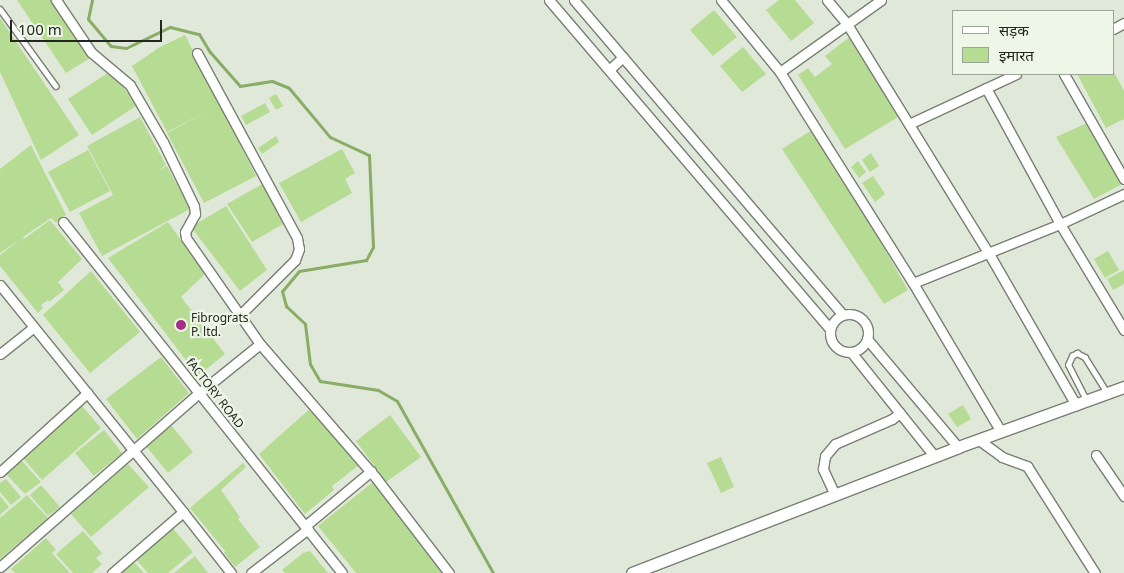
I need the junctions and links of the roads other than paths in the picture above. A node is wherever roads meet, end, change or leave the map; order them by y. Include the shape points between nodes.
1 (56, 0) edge
2 (549, 0) edge
3 (574, 0) edge
4 (721, 0) edge
5 (827, 0) edge
6 (881, 0) edge
7 (0, 9) edge
8 (847, 24) junction
9 (197, 53) dead end
10 (623, 57) junction
11 (608, 70) junction
12 (780, 72) junction
13 (1014, 75) edge
14 (1065, 75) edge
15 (56, 86) dead end
16 (986, 88) junction
17 (909, 124) junction
18 (1124, 179) edge
19 (1124, 194) edge
20 (1060, 224) junction
21 (66, 225) dead end
22 (988, 252) junction
23 (913, 283) junction
24 (0, 285) edge
25 (240, 315) junction
26 (843, 315) junction
27 (34, 326) junction
28 (830, 328) junction
29 (1124, 330) edge
30 (867, 340) junction
31 (260, 344) junction
32 (851, 352) junction
33 (0, 354) edge
34 (1124, 388) edge
35 (87, 393) junction
36 (199, 393) junction
37 (1107, 394) junction
38 (1081, 403) junction
39 (900, 413) junction
40 (1001, 432) junction
41 (979, 440) junction
42 (958, 448) junction
43 (132, 452) junction
44 (935, 456) junction
45 (1096, 456) dead end
46 (371, 471) junction
47 (0, 472) edge
48 (835, 495) junction
49 (1124, 496) edge
50 (182, 512) junction
51 (306, 527) junction
52 (0, 567) edge
53 (112, 573) edge
54 (231, 573) edge
55 (251, 573) edge
56 (342, 573) edge
57 (449, 573) edge
58 (632, 573) edge
59 (1095, 573) edge

1 - 25 street via 91,52 130,85 163,142 194,206 195,214 185,232 186,238
2 - 11 street
3 - 10 street
4 - 12 street
5 - 8 street
6 - 8 street
7 - 15 lane
8 - 12 street
8 - 17 street
9 - 25 street via 297,238 299,249 295,260
10 - 11 street
10 - 26 street
11 - 28 street
12 - 23 street
13 - 16 street
14 - 18 street
16 - 17 street
16 - 20 street
17 - 22 street
19 - 20 street
20 - 22 street
20 - 29 street
21 - 36 street, fACTORY ROAD
22 - 23 street
22 - 38 street
23 - 40 street
24 - 27 street
25 - 31 street
26 - 28 street
26 - 30 street via 854,315 863,320 868,329
27 - 33 street
27 - 35 street
28 - 32 street via 836,348
30 - 32 street via 861,348
30 - 42 street
31 - 36 street
31 - 46 street
32 - 39 street
34 - 37 street
35 - 43 street
35 - 47 street
36 - 43 street
36 - 51 street, fACTORY ROAD
37 - 38 street
37 - 38 lane via 1086,357 1077,353 1068,365
38 - 40 street
39 - 44 street
39 - 48 street via 835,444 825,456 822,469
40 - 41 street
41 - 42 street
41 - 59 street via 1002,457 1027,466
42 - 44 street
43 - 50 street
43 - 52 street
44 - 48 street
45 - 49 street
46 - 51 street
46 - 57 street
48 - 58 street
50 - 53 street
50 - 54 street
51 - 55 street
51 - 56 street, fACTORY ROAD

